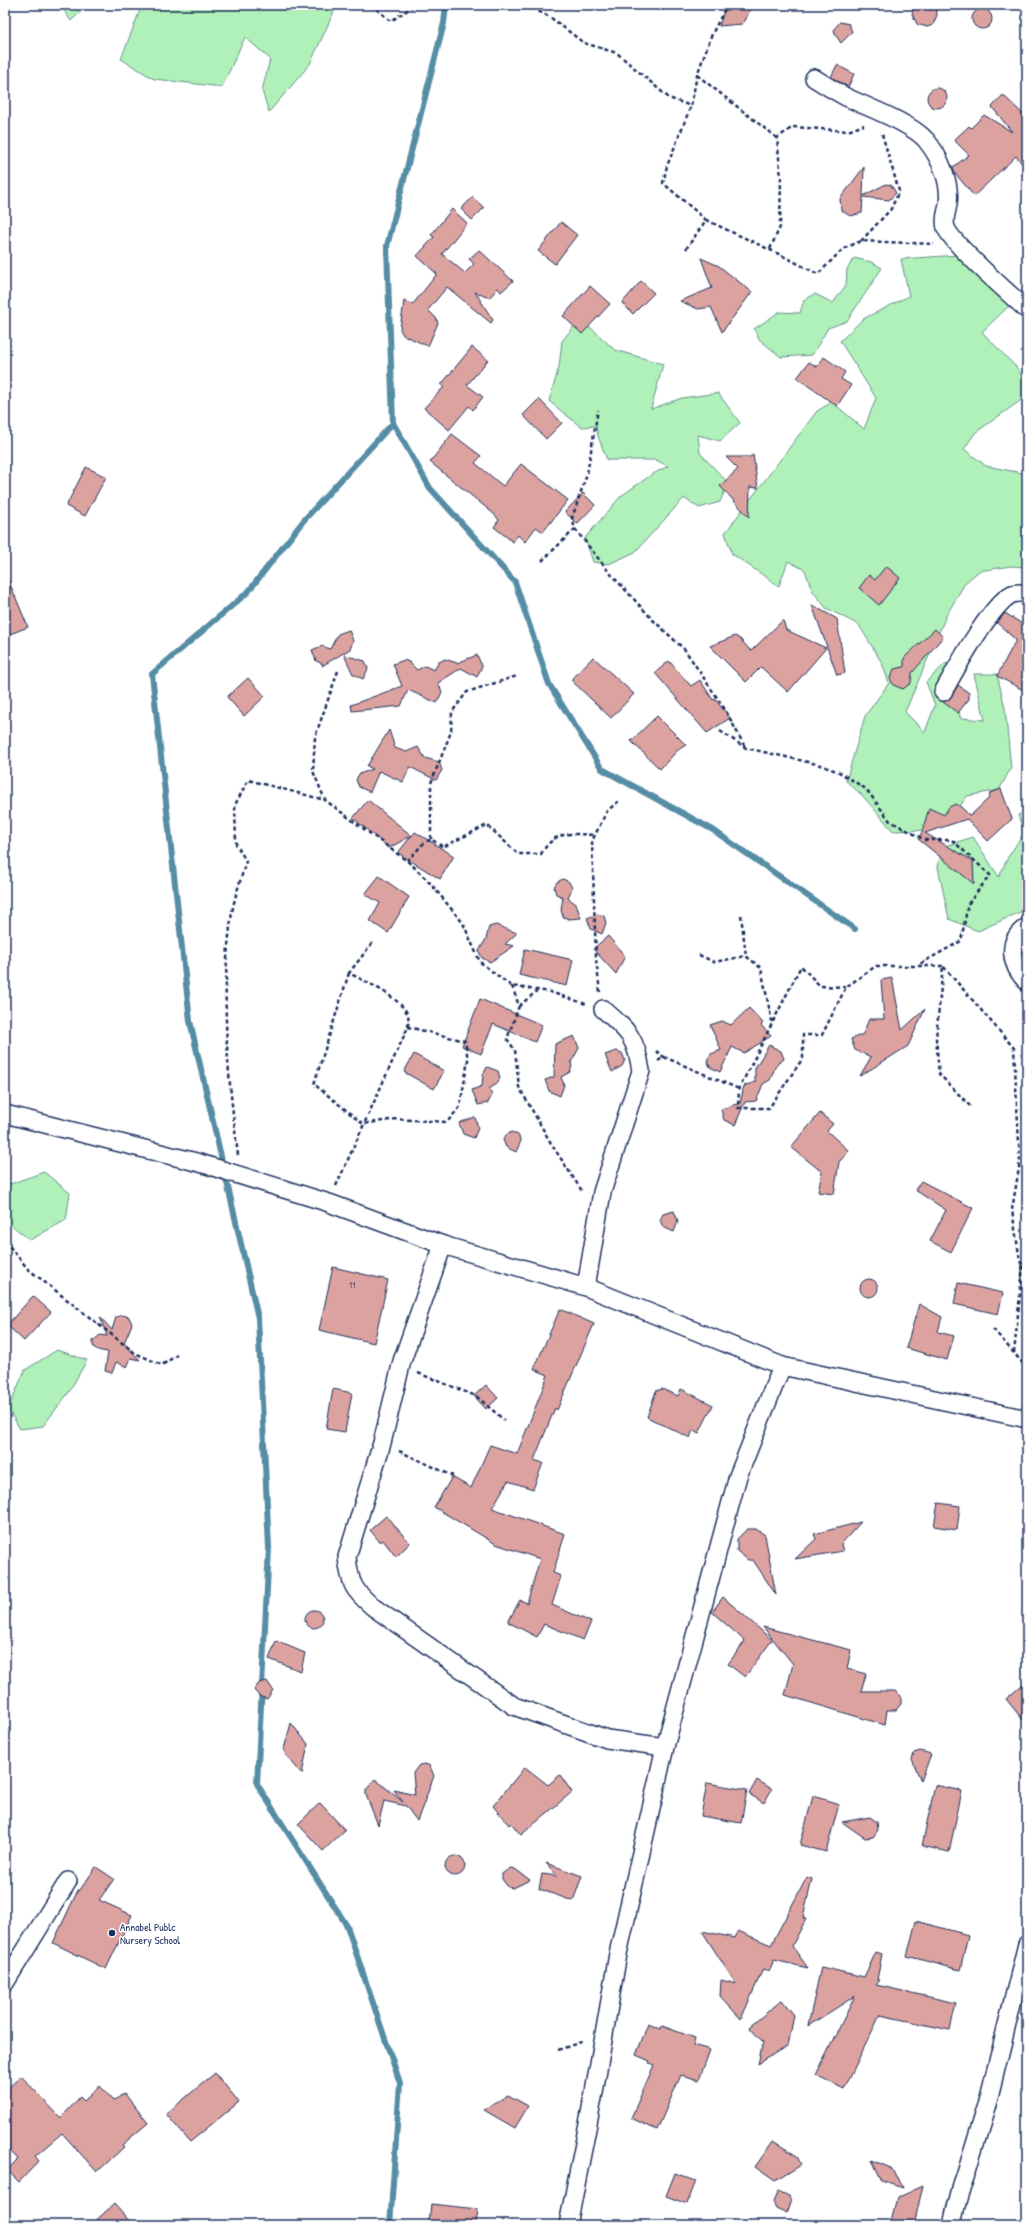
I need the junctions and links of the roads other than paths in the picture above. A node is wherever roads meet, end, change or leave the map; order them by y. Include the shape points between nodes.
1 (814, 78) dead end
2 (1027, 310) edge
3 (1027, 594) edge
4 (943, 692) dead end
5 (1027, 927) edge
6 (1027, 982) edge
7 (603, 1009) road end
8 (5, 1114) edge
9 (443, 1245) junction
10 (586, 1287) junction
11 (782, 1366) junction
12 (1027, 1418) edge
13 (665, 1747) junction
14 (68, 1881) dead end
15 (1027, 1944) edge
16 (5, 1983) edge
17 (1021, 1984) edge
18 (568, 2225) edge
19 (952, 2225) edge

1 - 2 street via 878,116 925,139 937,155 948,185 948,205 944,217 947,228 957,242
3 - 4 street via 1012,594 982,626
5 - 6 street via 1018,933 1012,950 1019,974
7 - 10 street via 630,1034 638,1053 641,1071 602,1192
8 - 9 street via 241,1176 329,1203
9 - 10 street
9 - 13 street via 401,1366 382,1443 347,1557 349,1575 356,1593 514,1706 607,1739
10 - 11 street
11 - 12 street
11 - 13 street via 738,1476
13 - 18 street via 618,1954
14 - 16 street
15 - 17 street
17 - 19 street

